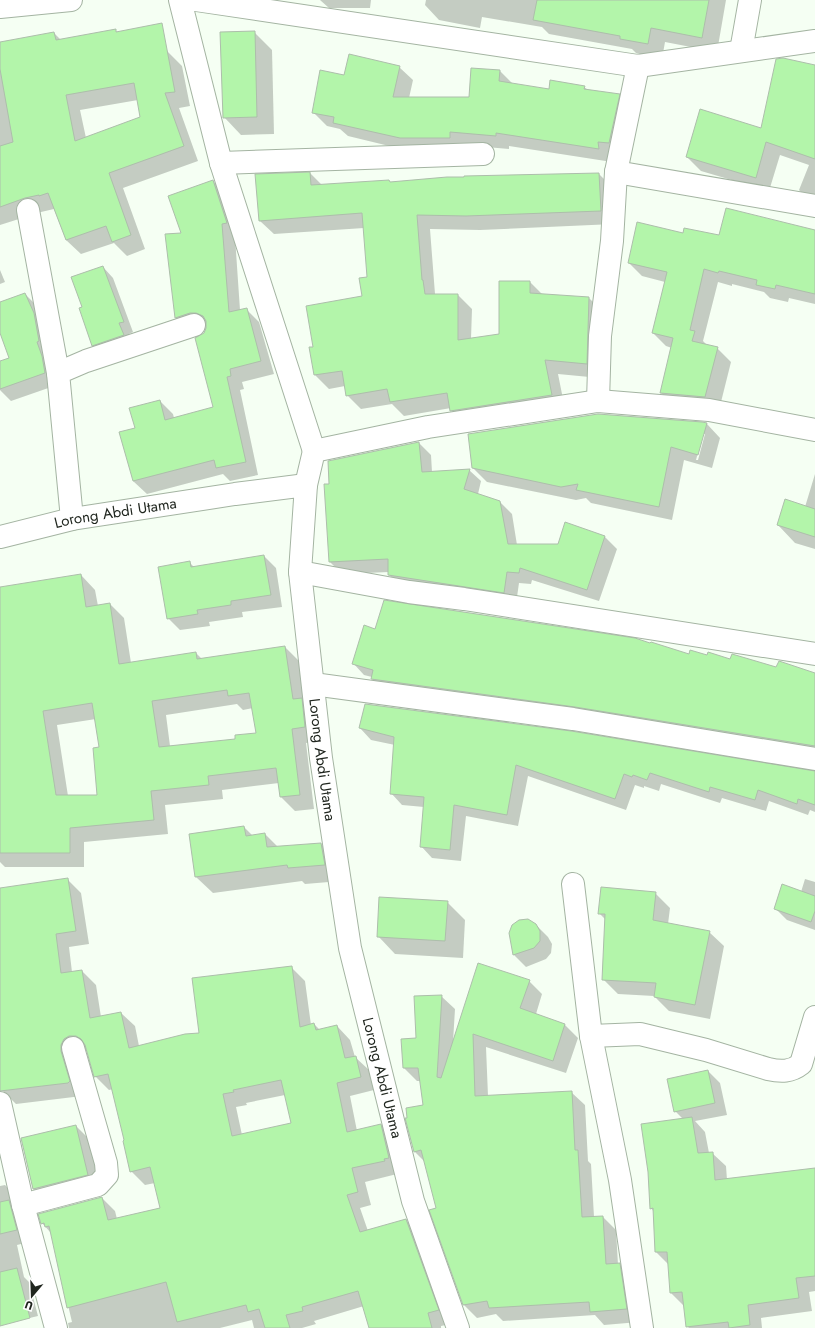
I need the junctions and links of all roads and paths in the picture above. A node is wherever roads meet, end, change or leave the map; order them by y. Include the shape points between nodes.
1 (71, 0) edge
2 (180, 0) edge
3 (196, 0) edge
4 (750, 0) edge
5 (0, 7) edge
6 (815, 41) edge
7 (741, 51) junction
8 (638, 66) junction
9 (483, 154) dead end
10 (221, 164) junction
11 (616, 172) junction
12 (815, 206) edge
13 (28, 210) dead end
14 (194, 325) dead end
15 (58, 373) junction
16 (598, 401) junction
17 (815, 430) edge
18 (314, 451) junction
19 (306, 485) junction
20 (72, 519) junction
21 (0, 537) edge
22 (300, 572) junction
23 (815, 654) edge
24 (313, 684) junction
25 (815, 759) edge
26 (573, 884) dead end
27 (815, 1017) edge
28 (591, 1036) junction
29 (73, 1048) dead end
30 (0, 1104) edge
31 (23, 1205) junction
32 (56, 1328) edge
33 (458, 1328) edge
34 (642, 1328) edge

1 - 5 street
2 - 10 street
3 - 8 street
4 - 7 street
6 - 7 street
7 - 8 street
8 - 11 street
9 - 10 street
10 - 18 street
11 - 12 street
11 - 16 street via 612,241 600,336
13 - 15 street
14 - 15 street
15 - 20 street
16 - 17 street via 709,410
16 - 18 street via 428,427
18 - 19 street
19 - 20 street, Lorong Abdi Utama
19 - 22 street, Lorong Abdi Utama
20 - 21 street, Lorong Abdi Utama
22 - 23 street via 409,592
22 - 24 street, Lorong Abdi Utama
24 - 25 street via 573,719
24 - 33 street, Lorong Abdi Utama via 321,758 350,948 413,1201
26 - 28 street
27 - 28 street via 801,1064 788,1071 778,1072 706,1050 640,1034
28 - 34 street via 620,1180
29 - 31 street via 106,1163 107,1175 98,1185
30 - 31 street
31 - 32 street

